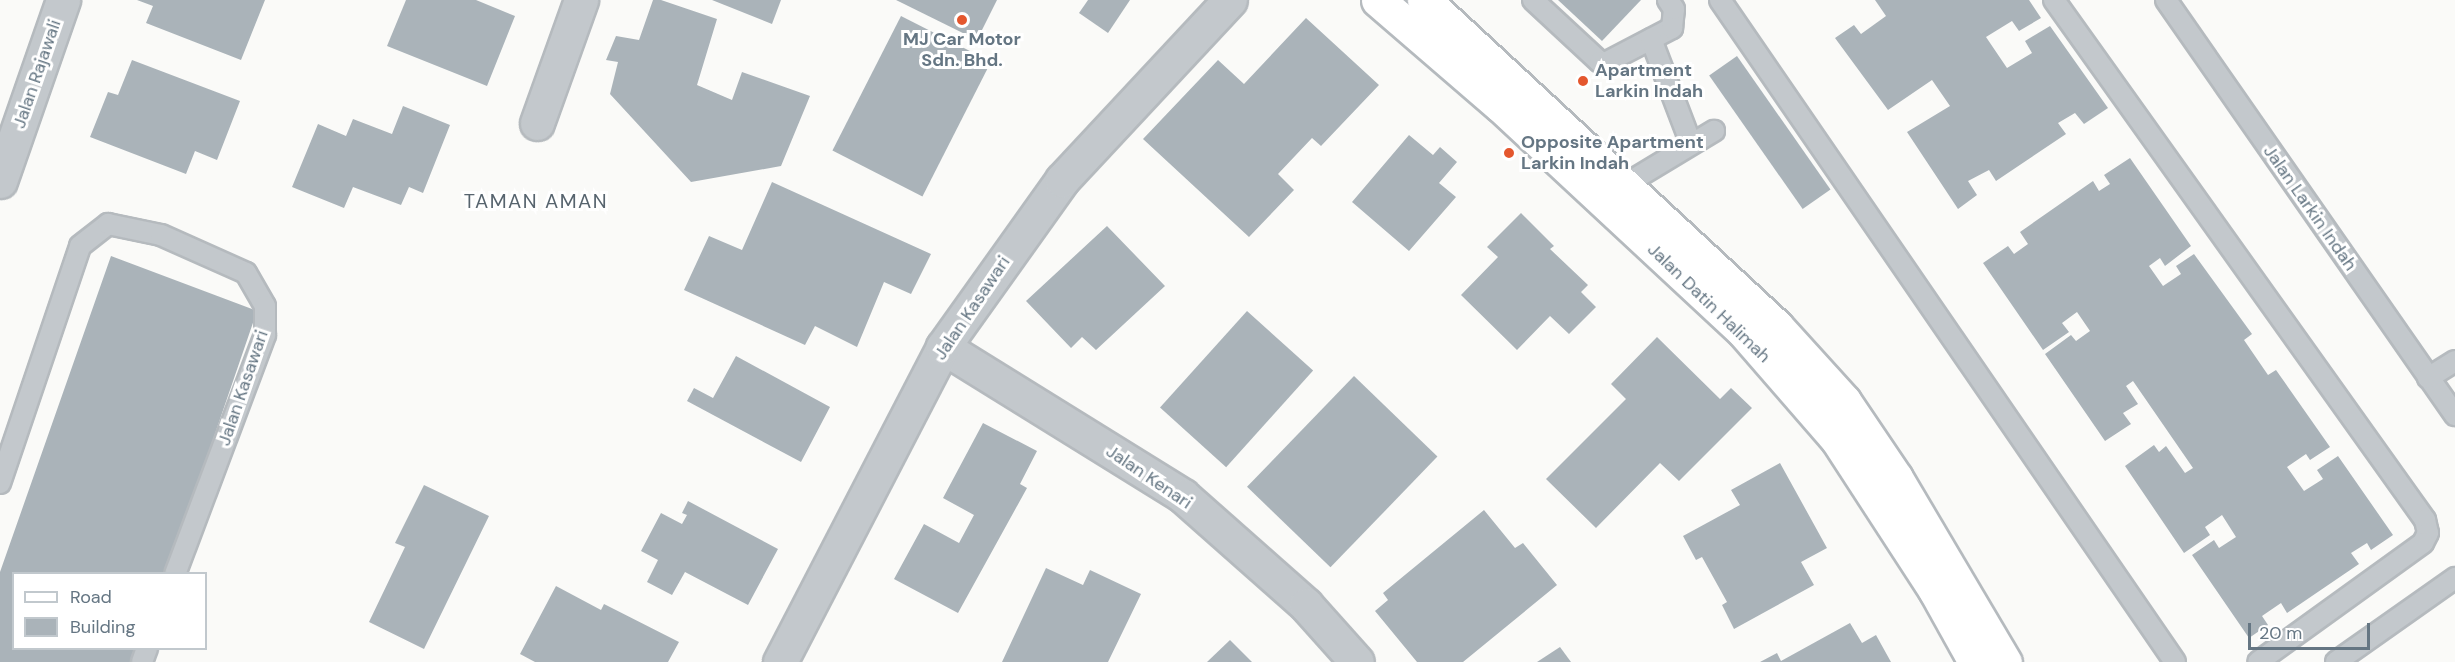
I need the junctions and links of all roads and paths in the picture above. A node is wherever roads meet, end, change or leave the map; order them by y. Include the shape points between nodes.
1 (63, 0) edge
2 (581, 0) edge
3 (1230, 0) edge
4 (1378, 0) edge
5 (1424, 0) edge
6 (1533, 0) edge
7 (1668, 0) edge
8 (1720, 0) edge
9 (2054, 0) edge
10 (2166, 0) edge
11 (1651, 39) junction
12 (537, 123) dead end
13 (1714, 131) dead end
14 (1691, 144) junction
15 (0, 181) edge
16 (1626, 184) junction
17 (943, 347) junction
18 (2455, 361) edge
19 (2428, 378) junction
20 (2455, 415) edge
21 (0, 483) edge
22 (176, 572) edge
23 (2455, 578) edge
24 (780, 662) edge
25 (1357, 662) edge
26 (1975, 662) edge
27 (2005, 662) edge
28 (2175, 662) edge
29 (2258, 662) edge
30 (2336, 662) edge

1 - 15 street, Jalan Rajawali
2 - 12 street
3 - 17 street, Jalan Kasawari via 1062,180
4 - 26 main road, Jalan Datin Halimah via 1500,106 1743,331 1837,439 1935,590
5 - 16 main road, Jalan Datin Halimah
6 - 11 lane via 1600,62
7 - 11 lane via 1674,9 1672,28
8 - 28 lane via 1774,95
9 - 29 lane via 2425,520 2428,533 2423,543
10 - 19 lane, Jalan Larkin Indah
11 - 14 lane
13 - 14 lane
14 - 16 lane
16 - 27 main road, Jalan Datin Halimah via 1777,327 1844,401 1896,478
17 - 24 street, Jalan Kasawari
17 - 25 street, Jalan Kenari via 1183,496 1306,605
18 - 19 lane
19 - 20 lane, Jalan Larkin Indah
21 - 22 lane, Jalan Kasawari via 80,246 108,224 161,235 246,273 265,306 265,335
23 - 30 lane

